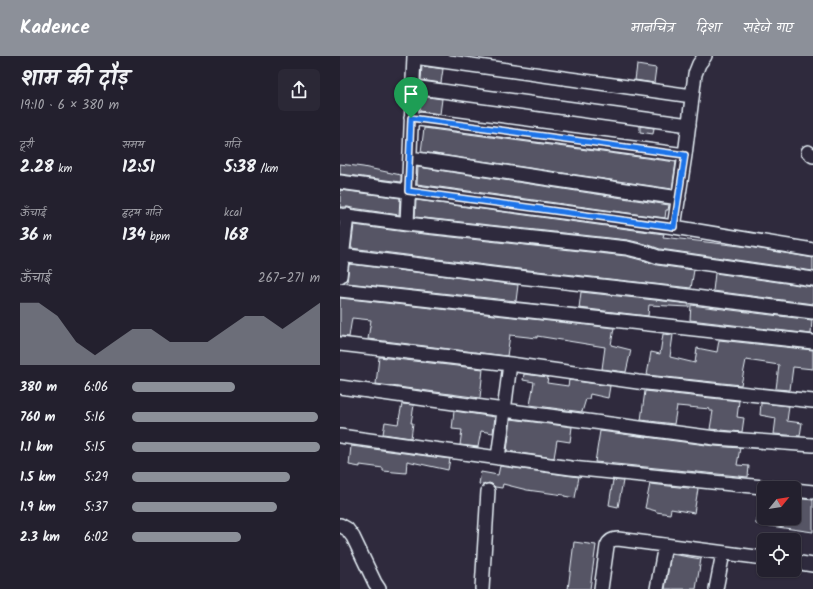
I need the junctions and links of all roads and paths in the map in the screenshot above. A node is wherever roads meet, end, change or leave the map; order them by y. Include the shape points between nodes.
1 (705, 56) edge
2 (414, 57) edge
3 (412, 87) junction
4 (692, 96) junction
5 (411, 118) junction
6 (689, 125) junction
7 (685, 155) junction
8 (410, 158) junction
9 (340, 182) edge
10 (408, 191) junction
11 (679, 198) junction
12 (343, 215) edge
13 (407, 224) junction
14 (674, 227) junction
15 (813, 250) edge
16 (341, 255) edge
17 (340, 276) edge
18 (813, 279) edge
19 (340, 290) edge
20 (813, 312) edge
21 (813, 342) edge
22 (340, 344) edge
23 (510, 364) junction
24 (340, 387) edge
25 (813, 401) edge
26 (504, 410) junction
27 (340, 436) edge
28 (813, 445) edge
29 (498, 458) junction
30 (757, 486) edge
31 (488, 491) dead end
32 (801, 491) edge
33 (813, 492) edge
34 (340, 525) edge
35 (665, 545) junction
36 (722, 553) junction
37 (757, 557) edge
38 (801, 563) edge
39 (813, 565) edge
40 (379, 589) edge
41 (482, 589) edge
42 (601, 589) edge
43 (657, 589) edge
44 (716, 589) edge

1 - 4 street via 695,74
2 - 3 street
2 - 4 street
3 - 5 street
3 - 6 street
4 - 6 street
5 - 7 street
5 - 8 street
6 - 7 street
7 - 11 street
8 - 10 street
8 - 11 street
9 - 10 street
10 - 13 street
10 - 14 street
11 - 14 street
12 - 13 street
12 - 16 street
13 - 18 street via 627,248 666,258
14 - 15 street
16 - 17 street
16 - 20 street
19 - 21 street
22 - 23 street
23 - 25 street via 638,382
23 - 26 street
24 - 26 street
26 - 28 street via 715,438
26 - 29 street
27 - 29 street
29 - 30 street via 570,468
31 - 41 street
32 - 33 street
34 - 40 street via 353,537
35 - 36 street
35 - 42 street via 613,539 607,546
35 - 43 street
36 - 37 street
36 - 44 street
38 - 39 street

